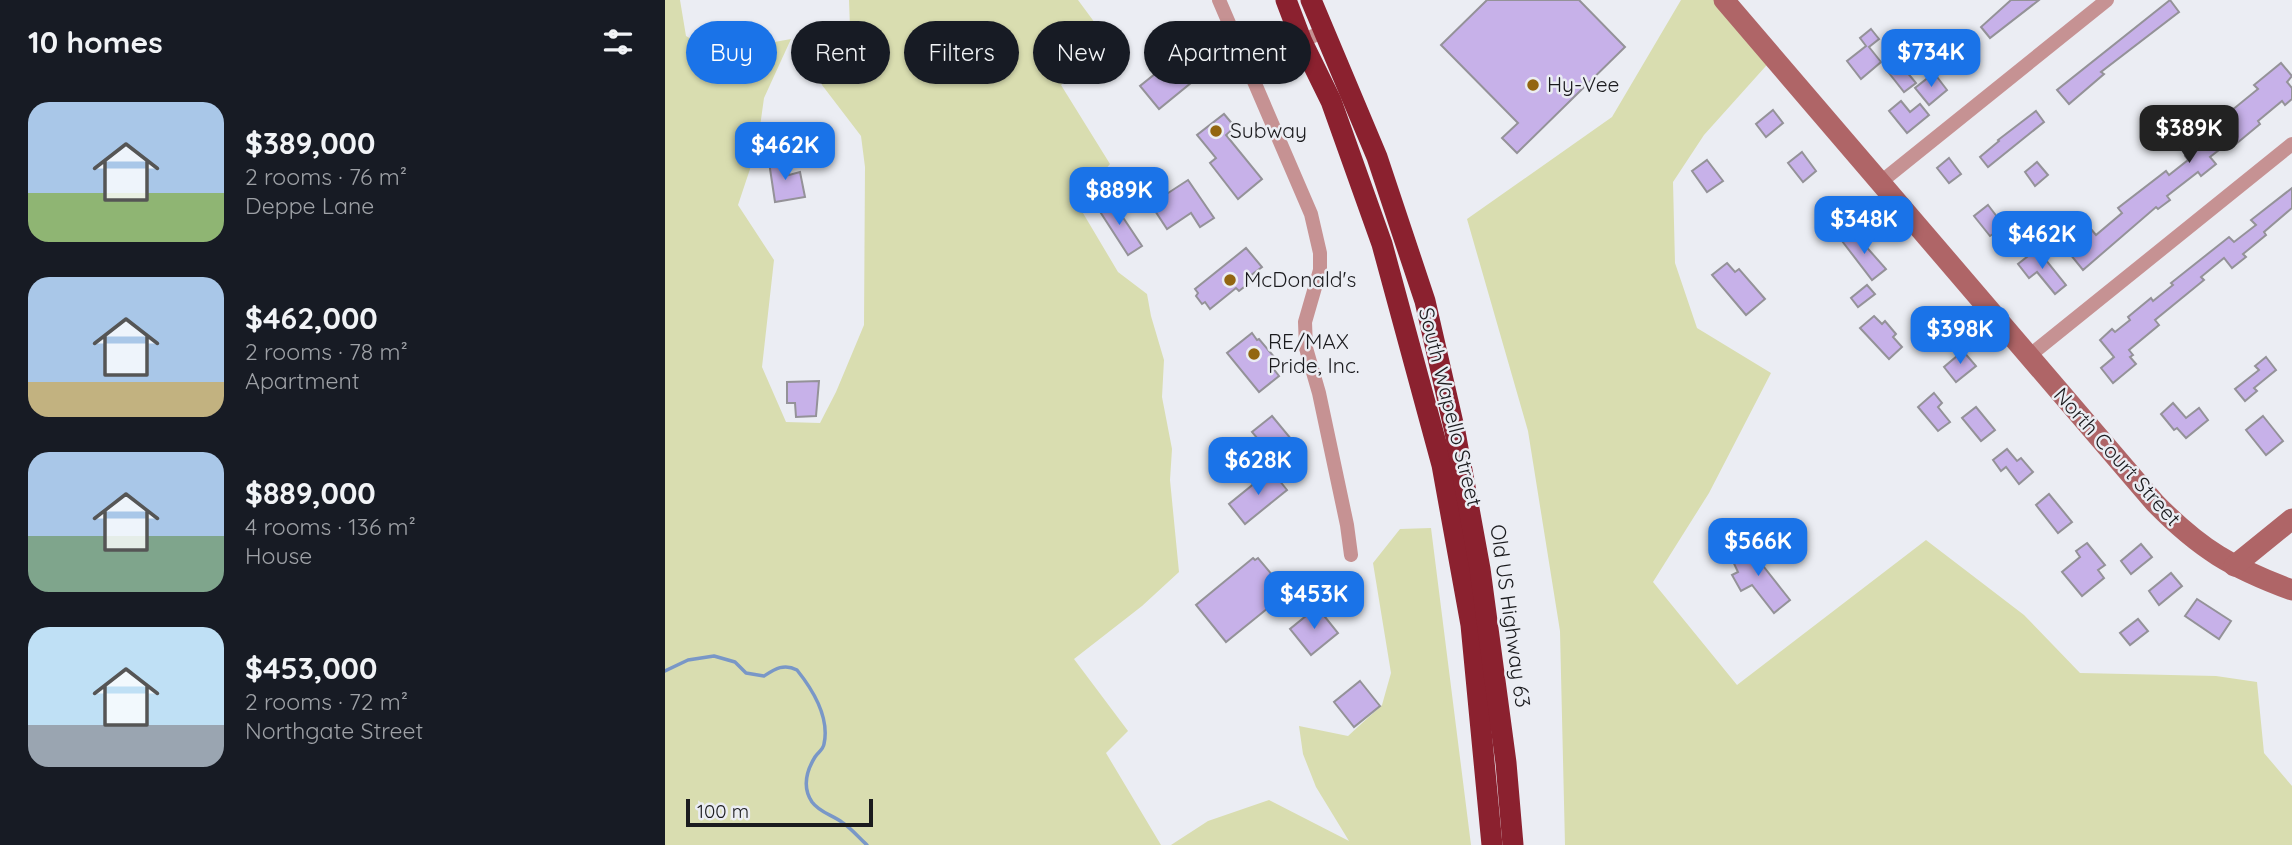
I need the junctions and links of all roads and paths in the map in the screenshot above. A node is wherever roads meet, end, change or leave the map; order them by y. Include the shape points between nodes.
1 (1219, 0) edge
2 (1286, 0) edge
3 (1311, 0) edge
4 (1724, 0) edge
5 (2107, 0) edge
6 (1229, 21) edge
7 (1294, 21) edge
8 (1325, 30) junction
9 (1311, 37) edge
10 (1311, 60) edge
11 (1257, 84) edge
12 (2292, 144) edge
13 (1882, 181) junction
14 (2029, 356) junction
15 (2292, 519) edge
16 (1351, 555) dead end
17 (2234, 566) junction
18 (2292, 590) edge
19 (1492, 845) edge
20 (1513, 845) edge

1 - 6 street
2 - 7 highway, South Wapello Street
3 - 8 highway, Old US Highway 63
4 - 13 main road, North Court Street
5 - 13 street
8 - 9 street
8 - 20 highway, Old US Highway 63 via 1377,157 1425,301 1480,569
10 - 19 highway, South Wapello Street via 1331,101 1382,244 1442,465 1471,625
11 - 16 street via 1311,214 1320,253 1320,270 1305,321 1305,348 1319,393
12 - 14 street
13 - 14 main road, North Court Street
14 - 17 main road, North Court Street via 2179,527
15 - 17 main road
17 - 18 main road, North Court Street

